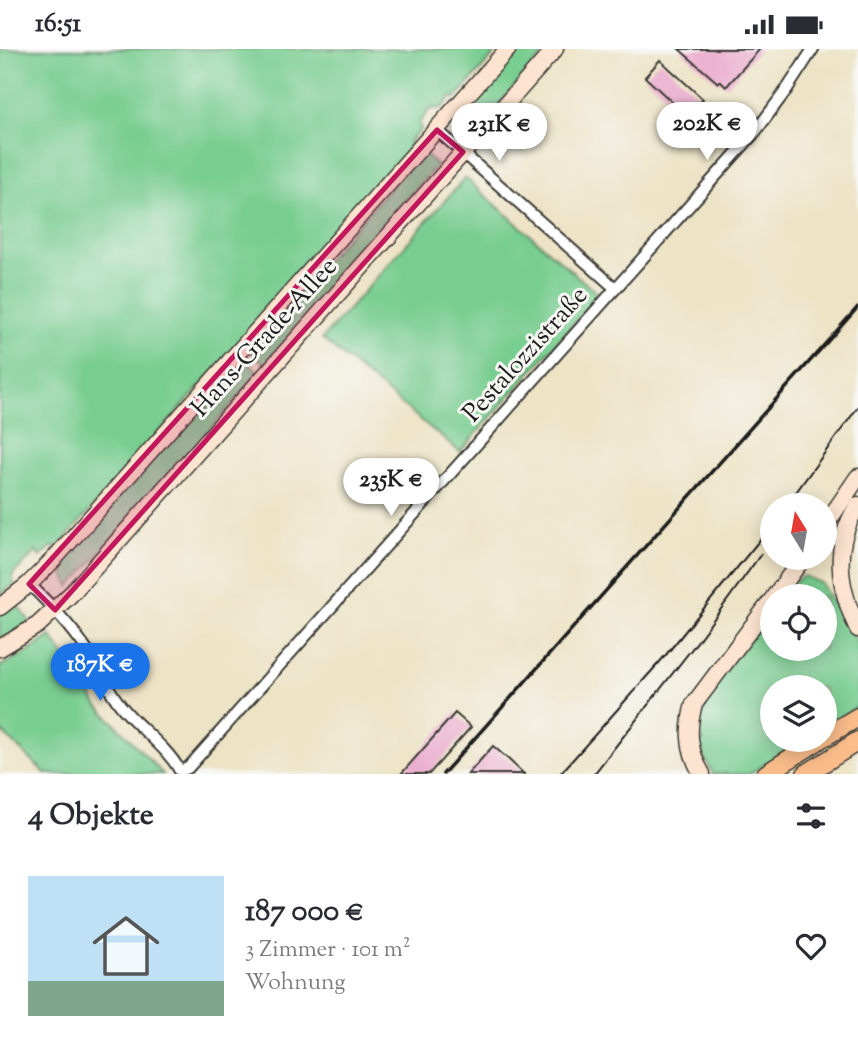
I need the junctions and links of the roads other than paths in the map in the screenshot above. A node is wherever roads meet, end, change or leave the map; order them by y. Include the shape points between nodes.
1 (508, 49) edge
2 (555, 49) edge
3 (813, 49) edge
4 (437, 130) junction
5 (463, 152) junction
6 (615, 288) junction
7 (858, 477) edge
8 (858, 505) edge
9 (837, 508) edge
10 (29, 584) junction
11 (0, 607) edge
12 (55, 610) junction
13 (760, 615) edge
14 (858, 629) edge
15 (0, 648) edge
16 (858, 717) edge
17 (837, 729) edge
18 (858, 741) edge
19 (800, 752) edge
20 (180, 772) edge
21 (702, 774) edge
22 (766, 774) edge
23 (806, 774) edge

1 - 4 street, Hans-Grade-Allee
2 - 5 street, Hans-Grade-Allee
3 - 6 street, Pestalozzistraße via 756,131
4 - 5 street
4 - 10 street, Hans-Grade-Allee
5 - 6 street
5 - 12 street, Hans-Grade-Allee
6 - 20 street, Pestalozzistraße
7 - 9 street
8 - 14 street via 846,529 840,565 846,604
10 - 11 street, Hans-Grade-Allee
10 - 12 street
12 - 15 street, Hans-Grade-Allee
12 - 20 street via 86,648 117,701 173,758
13 - 21 street via 694,704 690,739
16 - 17 main road
18 - 23 main road
19 - 22 main road

